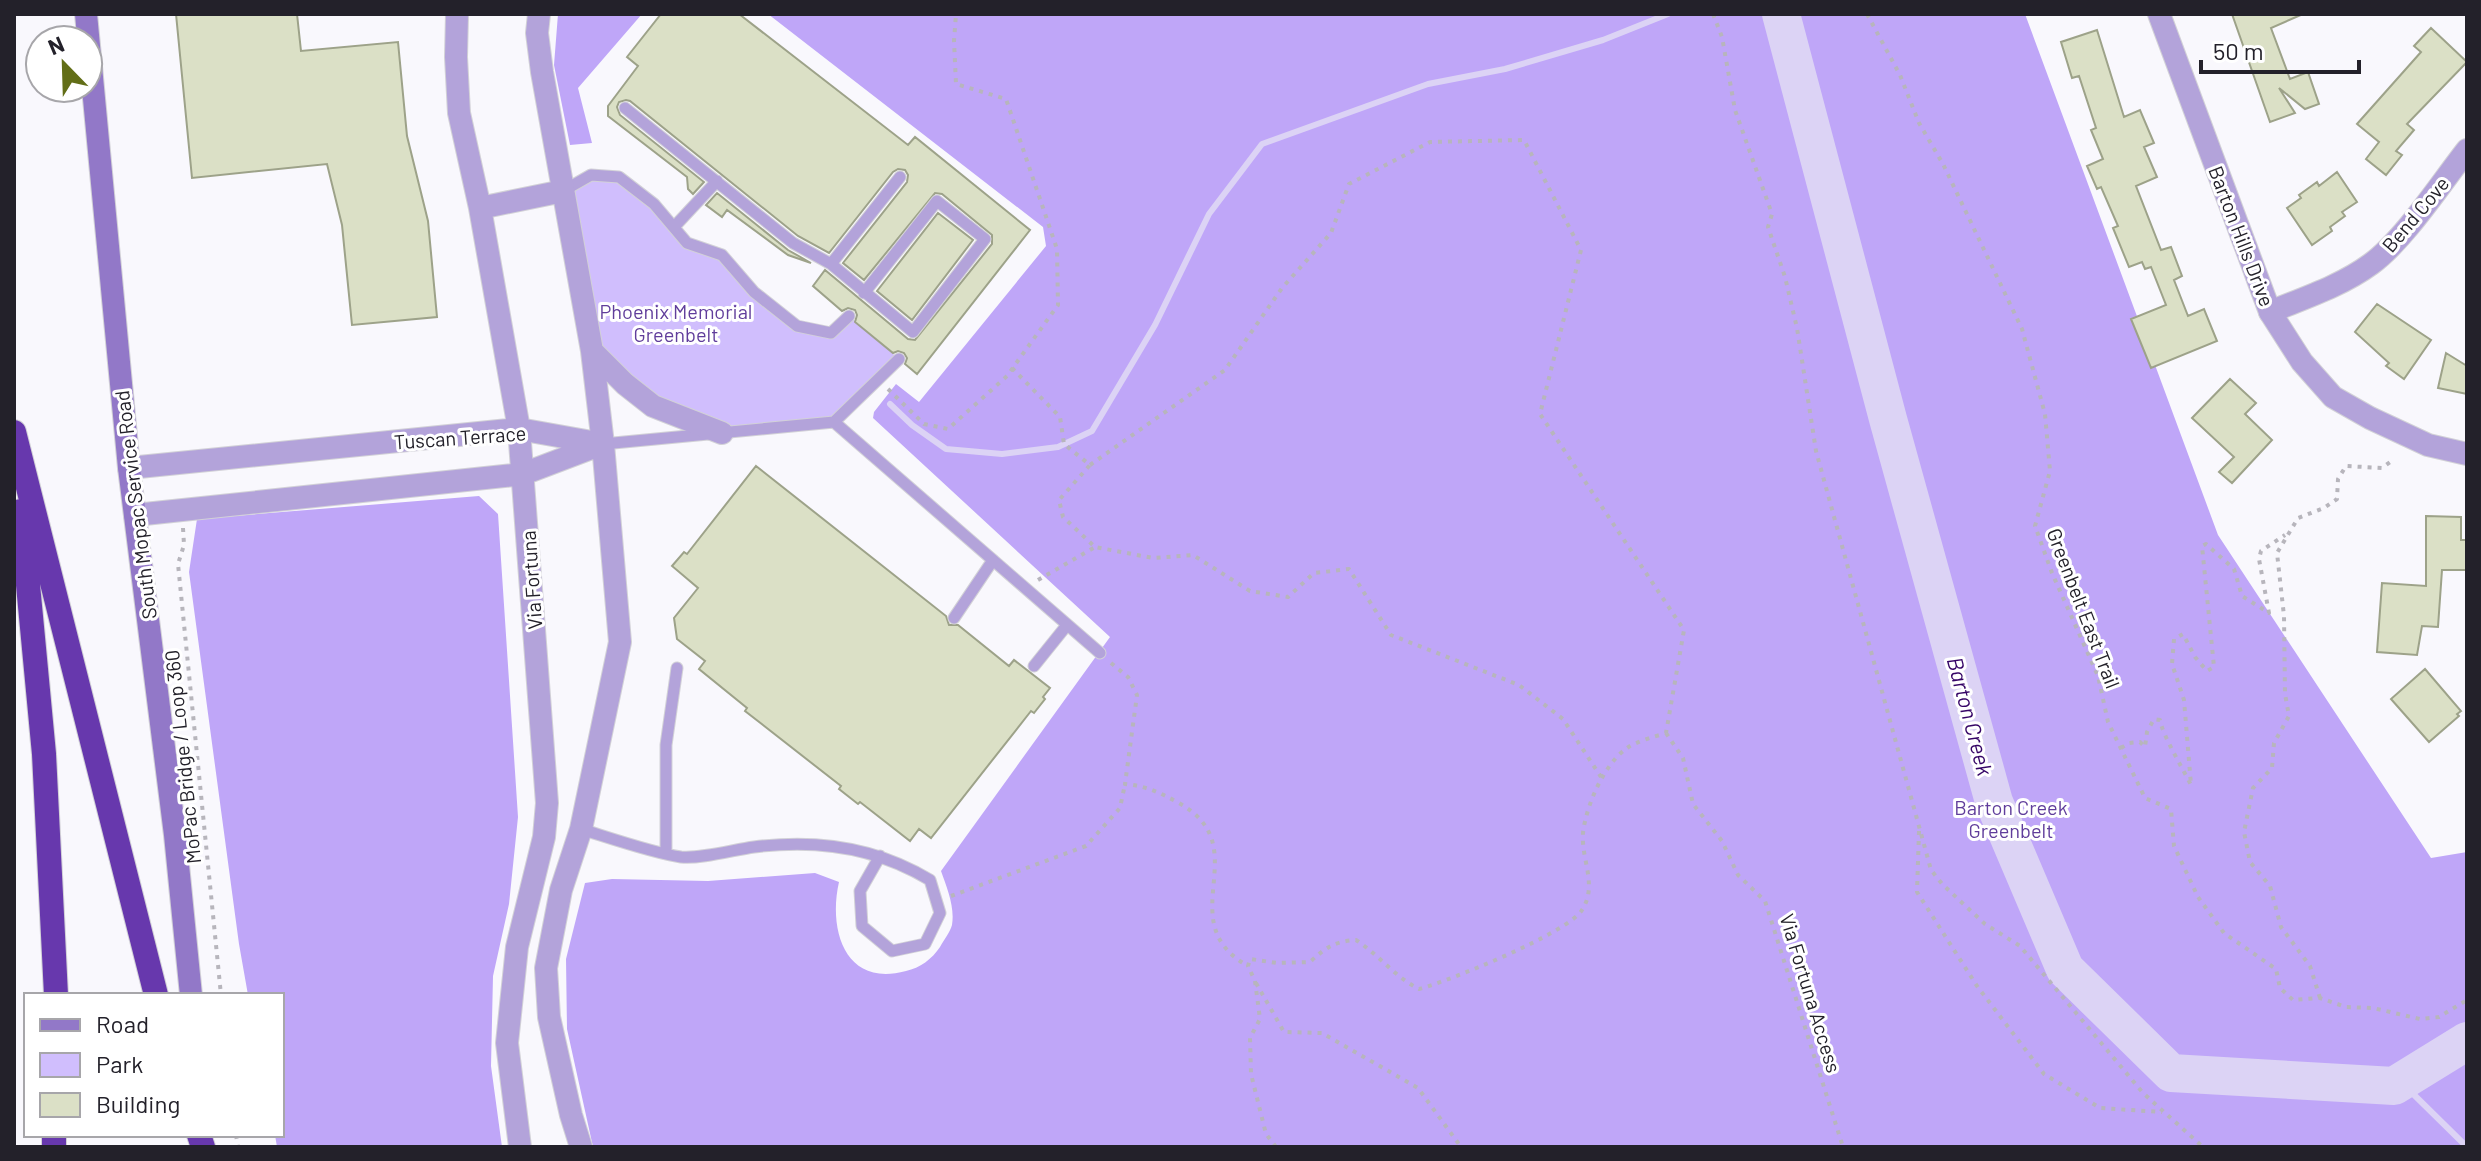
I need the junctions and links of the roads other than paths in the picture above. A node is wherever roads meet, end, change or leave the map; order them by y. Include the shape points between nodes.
1 (86, 14) edge
2 (457, 14) edge
3 (539, 14) edge
4 (2159, 14) edge
5 (625, 108) dead end
6 (2467, 150) edge
7 (900, 177) dead end
8 (717, 181) junction
9 (563, 191) junction
10 (480, 208) junction
11 (674, 227) junction
12 (831, 264) junction
13 (864, 293) junction
14 (2270, 312) junction
15 (849, 316) dead end
16 (592, 351) junction
17 (899, 359) dead end
18 (834, 422) junction
19 (519, 429) junction
20 (722, 433) junction
21 (14, 435) edge
22 (603, 444) junction
23 (2467, 454) edge
24 (129, 468) junction
25 (523, 474) junction
26 (135, 515) junction
27 (993, 560) junction
28 (954, 618) dead end
29 (1067, 625) junction
30 (1100, 653) road end
31 (1034, 666) dead end
32 (677, 668) dead end
33 (545, 823) junction
34 (581, 829) junction
35 (666, 853) junction
36 (880, 856) junction
37 (56, 993) edge
38 (155, 993) edge
39 (191, 993) edge
40 (520, 1147) edge
41 (581, 1147) edge

1 - 24 main road, South Mopac Service Road
2 - 10 street, Via Fortuna via 459,113
3 - 9 street via 542,72
4 - 14 street, Barton Hills Drive
5 - 8 lane
6 - 14 street, Bend Cove via 2372,264
7 - 12 lane
8 - 11 lane
8 - 12 lane via 793,243
9 - 10 street
9 - 11 lane via 591,175 619,177
9 - 16 street
10 - 19 street, Via Fortuna
11 - 15 lane via 687,243 722,255 754,292 797,326 831,333
12 - 13 lane
13 - 13 lane via 913,332 985,239 937,201
14 - 23 street, Barton Hills Drive via 2302,362 2333,397 2428,445
16 - 20 street via 653,406
16 - 22 street
17 - 18 lane
18 - 20 lane
18 - 27 lane
19 - 22 street, Tuscan Terrace
19 - 24 street, Tuscan Terrace
19 - 25 street, Via Fortuna
20 - 22 lane
21 - 37 highway via 44,754
21 - 38 highway
22 - 25 street, Tuscan Terrace
22 - 34 street via 620,642
24 - 26 main road, South Mopac Service Road
25 - 26 street, Tuscan Terrace
25 - 33 street, Via Fortuna
26 - 39 main road, South Mopac Service Road
27 - 28 lane
27 - 29 lane
29 - 30 lane
29 - 31 lane
32 - 35 lane via 666,745
33 - 34 street
33 - 40 street, Via Fortuna via 517,947 507,1043
34 - 35 lane
34 - 41 street via 561,890 546,968 549,1017
35 - 36 lane via 683,857 776,844 853,847
36 - 36 lane via 930,880 940,913 925,944 892,951 862,926 860,891

